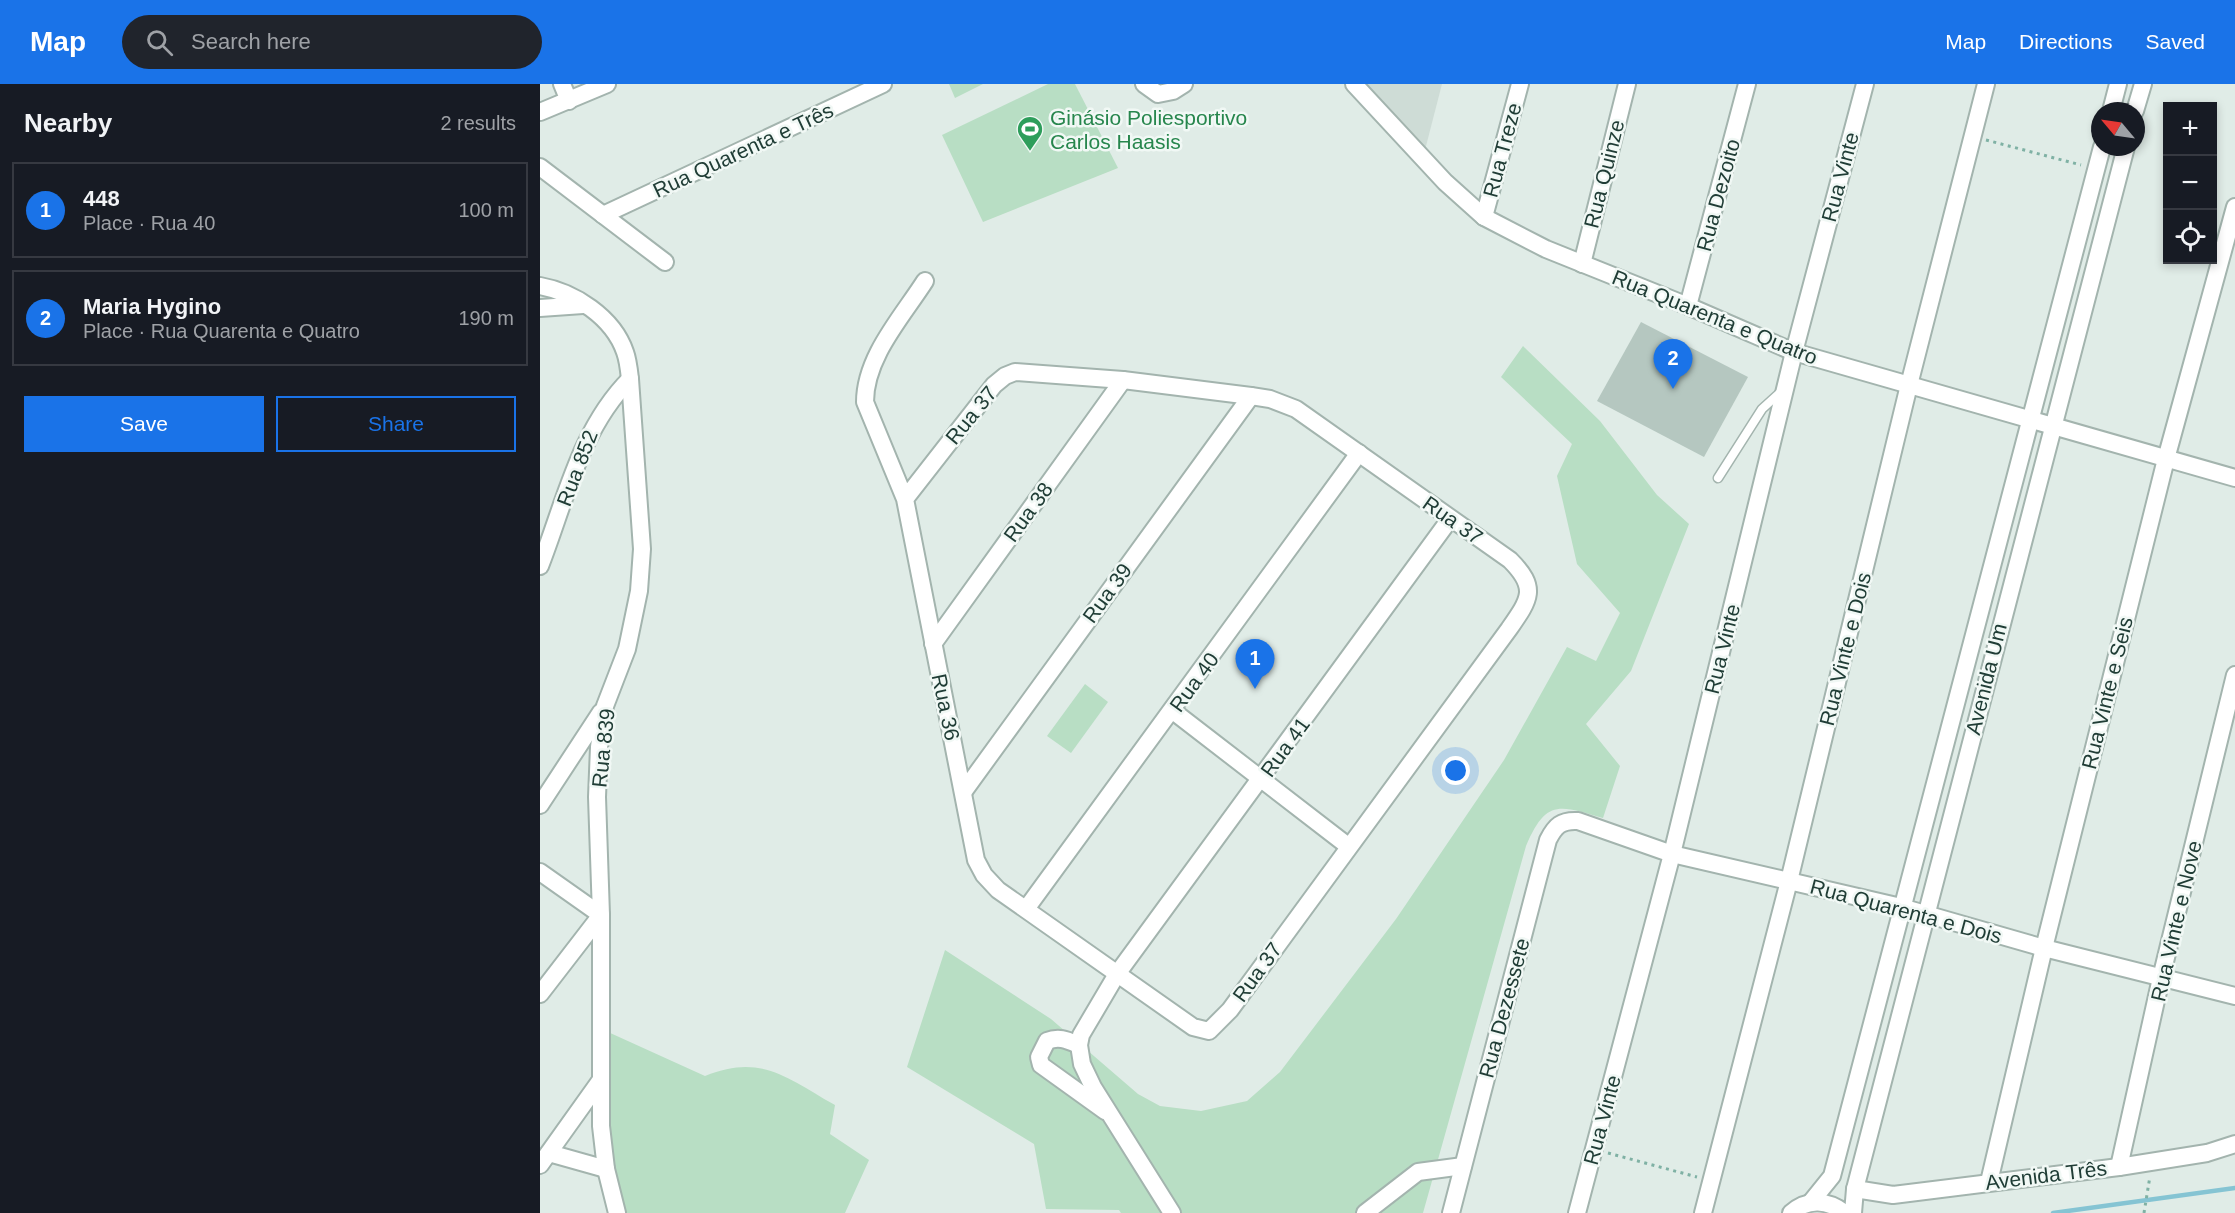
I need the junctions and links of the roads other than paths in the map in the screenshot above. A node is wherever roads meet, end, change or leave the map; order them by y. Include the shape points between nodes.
1 (562, 84) edge
2 (607, 84) edge
3 (883, 84) edge
4 (1143, 84) edge
5 (1184, 84) edge
6 (1354, 84) edge
7 (1520, 84) edge
8 (1626, 84) edge
9 (1747, 84) edge
10 (1865, 84) edge
11 (1986, 84) edge
12 (2118, 84) edge
13 (2143, 84) edge
14 (569, 101) junction
15 (2113, 102) edge
16 (2138, 102) edge
17 (540, 112) edge
18 (2100, 156) edge
19 (2124, 156) edge
20 (540, 167) edge
21 (2235, 207) edge
22 (603, 215) junction
23 (1484, 217) junction
24 (665, 262) dead end
25 (1582, 264) junction
26 (925, 281) dead end
27 (540, 286) edge
28 (583, 305) junction
29 (1688, 306) junction
30 (540, 308) edge
31 (1794, 352) junction
32 (630, 379) junction
33 (1123, 380) junction
34 (1909, 385) junction
35 (1786, 387) junction
36 (1251, 396) junction
37 (2029, 420) junction
38 (2052, 427) junction
39 (1359, 453) junction
40 (2166, 459) junction
41 (1719, 478) dead end
42 (2235, 478) edge
43 (905, 499) junction
44 (1450, 519) junction
45 (540, 566) edge
46 (933, 644) junction
47 (2235, 675) edge
48 (605, 706) junction
49 (1173, 711) junction
50 (599, 758) junction
51 (565, 769) junction
52 (1262, 779) junction
53 (964, 791) junction
54 (540, 805) edge
55 (1578, 821) joint
56 (1348, 846) junction
57 (1672, 854) junction
58 (540, 872) edge
59 (1789, 881) junction
60 (1901, 907) junction
61 (1026, 909) junction
62 (1926, 914) junction
63 (601, 915) junction
64 (2044, 948) junction
65 (1117, 974) junction
66 (2162, 978) junction
67 (540, 994) edge
68 (2235, 996) edge
69 (1214, 1028) joint
70 (1079, 1045) junction
71 (600, 1081) junction
72 (1114, 1118) junction
73 (2235, 1143) edge
74 (544, 1159) edge
75 (1463, 1167) junction
76 (2119, 1167) junction
77 (606, 1169) junction
78 (1989, 1182) junction
79 (1855, 1189) junction
80 (1811, 1202) junction
81 (617, 1213) edge
82 (1172, 1213) edge
83 (1365, 1213) edge
84 (1451, 1213) edge
85 (1578, 1213) edge
86 (1702, 1213) edge
87 (1791, 1213) edge
88 (1845, 1213) edge
89 (1853, 1213) edge

1 - 14 street
2 - 14 street
3 - 22 street, Rua Quarenta e Três
4 - 5 street via 1158,94
6 - 23 street, Rua Quarenta e Quatro via 1445,182
7 - 23 street, Rua Treze
8 - 25 street, Rua Quinze
9 - 29 street, Rua Dezoito
10 - 31 street, Rua Vinte
11 - 34 street, Rua Vinte e Dois
12 - 15 street
13 - 16 street
14 - 17 street
18 - 37 street, Avenida Um
19 - 38 street, Avenida Um
20 - 22 street
21 - 40 street, Rua Vinte e Seis
22 - 24 street
23 - 25 street, Rua Quarenta e Quatro
25 - 29 street, Rua Quarenta e Quatro
26 - 43 street, Rua 36 via 872,365 865,387 872,423
27 - 28 street, Rua 839
28 - 30 street
28 - 32 street, Rua 839 via 604,318 617,335 626,352
29 - 31 street, Rua Quarenta e Quatro
31 - 34 street, Rua Quarenta e Quatro
31 - 35 street, Rua Vinte
32 - 45 street, Rua 852 via 611,398 587,438
32 - 48 street, Rua 839 via 642,549 639,591 627,649
33 - 36 street, Rua 37
33 - 43 street, Rua 37 via 1015,372 1005,376
33 - 46 street, Rua 38
34 - 37 street, Rua Quarenta e Quatro
34 - 59 street, Rua Vinte e Dois
35 - 41 lane via 1762,409
35 - 57 street, Rua Vinte
36 - 39 street, Rua 37 via 1296,409
36 - 53 street, Rua 39
37 - 38 street, Rua Quarenta e Quatro
37 - 60 street, Avenida Um
38 - 40 street, Rua Quarenta e Quatro
38 - 62 street, Avenida Um
39 - 44 street, Rua 37
39 - 49 street, Rua 40
40 - 42 street, Rua Quarenta e Quatro
40 - 64 street, Rua Vinte e Seis
43 - 46 street, Rua 36
44 - 52 street, Rua 41
44 - 56 street, Rua 37 via 1521,571 1529,593 1526,604
46 - 53 street, Rua 36
47 - 66 street, Rua Vinte e Nove
48 - 50 street, Rua 839
48 - 51 street
49 - 52 street
49 - 61 street, Rua 40
50 - 51 street via 583,760
50 - 63 street, Rua 839
51 - 54 street
52 - 56 street
52 - 65 street, Rua 41
53 - 61 street, Rua 36 via 976,860 998,890
55 - 57 street, Rua Quarenta e Dois
55 - 75 street, Rua Dezessete via 1560,823 1548,840
56 - 69 street, Rua 37
57 - 59 street, Rua Quarenta e Dois
57 - 85 street, Rua Vinte
58 - 63 street
59 - 60 street, Rua Quarenta e Dois
59 - 86 street, Rua Vinte e Dois
60 - 62 street, Rua Quarenta e Dois
60 - 80 street, Avenida Um via 1832,1176
61 - 65 street, Rua 36
62 - 64 street, Rua Quarenta e Dois
62 - 79 street, Avenida Um
63 - 67 street
63 - 71 street, Rua 839
64 - 66 street, Rua Quarenta e Dois
64 - 78 street, Rua Vinte e Seis
65 - 69 street, Rua 36 via 1193,1028
65 - 70 street, Rua 41 via 1090,1018
66 - 68 street, Rua Quarenta e Dois
66 - 76 street, Rua Vinte e Nove
70 - 72 street via 1082,1064 1093,1087
70 - 72 street via 1064,1038 1047,1041 1039,1057 1041,1065
71 - 74 street
71 - 77 street, Rua 839
72 - 82 street
73 - 76 street, Avenida Três via 2208,1153
74 - 77 street
75 - 83 street via 1418,1172
75 - 84 street, Rua Dezessete
76 - 78 street, Avenida Três
77 - 81 street, Rua 839
78 - 79 street, Avenida Três via 1893,1195
79 - 89 street, Avenida Um
80 - 87 street
80 - 88 street via 1835,1206

